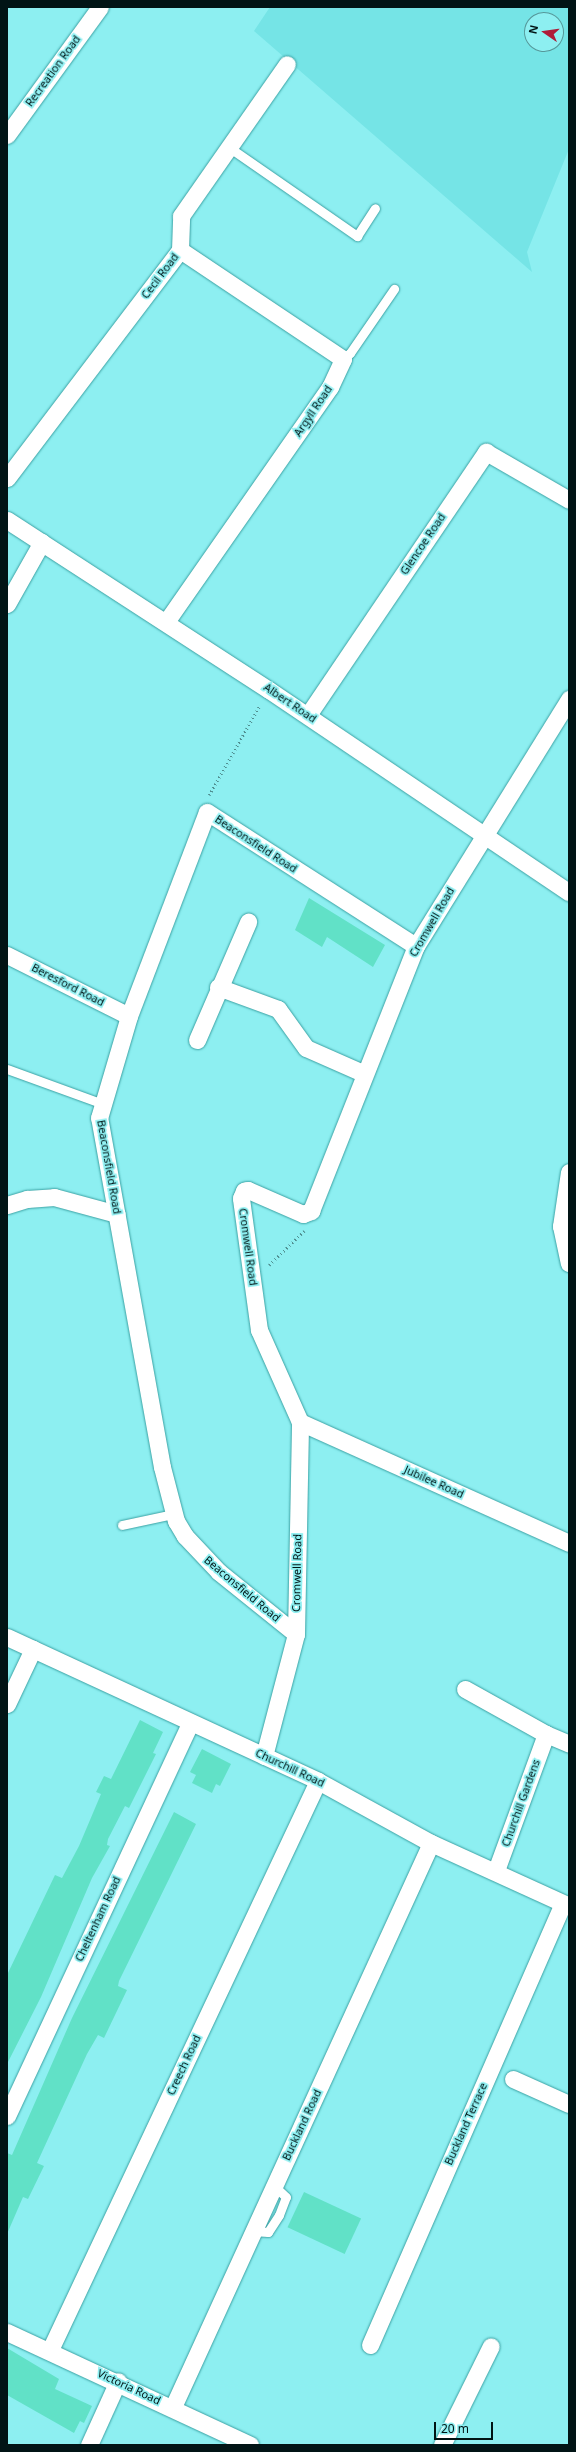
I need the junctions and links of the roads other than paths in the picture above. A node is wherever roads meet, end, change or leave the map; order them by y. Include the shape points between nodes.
1 (100, 7) edge
2 (287, 64) dead end
3 (7, 135) edge
4 (230, 148) junction
5 (375, 208) dead end
6 (180, 250) junction
7 (394, 289) dead end
8 (343, 359) junction
9 (10, 474) edge
10 (569, 500) edge
11 (7, 520) edge
12 (42, 542) junction
13 (7, 604) edge
14 (166, 622) junction
15 (569, 699) edge
16 (308, 715) junction
17 (485, 834) junction
18 (569, 892) edge
19 (248, 922) dead end
20 (416, 946) junction
21 (7, 955) edge
22 (218, 987) junction
23 (129, 1016) junction
24 (197, 1040) dead end
25 (7, 1069) edge
26 (363, 1073) junction
27 (103, 1104) junction
28 (569, 1172) edge
29 (7, 1205) edge
30 (117, 1214) junction
31 (569, 1263) edge
32 (300, 1422) junction
33 (173, 1514) junction
34 (122, 1525) dead end
35 (569, 1543) edge
36 (296, 1634) junction
37 (7, 1637) edge
38 (33, 1649) junction
39 (465, 1689) dead end
40 (7, 1704) edge
41 (190, 1723) junction
42 (546, 1734) junction
43 (569, 1744) edge
44 (264, 1756) junction
45 (318, 1781) junction
46 (431, 1843) junction
47 (496, 1871) junction
48 (566, 1905) edge
49 (513, 2079) dead end
50 (569, 2104) edge
51 (7, 2116) edge
52 (7, 2332) edge
53 (370, 2345) dead end
54 (50, 2350) junction
55 (482, 2352) dead end
56 (118, 2381) junction
57 (173, 2407) junction
58 (89, 2445) edge
59 (250, 2445) edge
60 (442, 2445) edge

1 - 3 street, Recreation Road
2 - 4 street, Cecil Road
4 - 5 lane via 357,236
4 - 6 street, Cecil Road via 181,216
6 - 8 street
6 - 9 street, Cecil Road
7 - 8 lane via 350,353
8 - 14 street, Argyll Road via 330,387
10 - 16 street, Glencoe Road via 486,452
11 - 12 street, Albert Road
12 - 13 street
12 - 14 street, Albert Road
14 - 16 street, Albert Road
15 - 17 street
16 - 17 street, Albert Road
17 - 18 street, Albert Road
17 - 20 street, Cromwell Road
19 - 22 street
20 - 23 street, Beaconsfield Road via 207,812
20 - 26 street, Cromwell Road
21 - 23 street, Beresford Road
22 - 24 street
22 - 26 street via 278,1009 306,1048
23 - 27 street, Beaconsfield Road
25 - 27 lane
26 - 32 street, Cromwell Road via 311,1211 308,1214 288,1209 257,1192 244,1191 241,1198 259,1330
27 - 30 street, Beaconsfield Road via 100,1118
28 - 31 street via 561,1226
29 - 30 street via 27,1199 54,1197
30 - 33 street, Beaconsfield Road via 162,1467
32 - 35 street, Jubilee Road
32 - 36 street, Cromwell Road
33 - 34 lane
33 - 36 street, Beaconsfield Road via 185,1536 219,1572
36 - 44 street, Cromwell Road
37 - 38 street, Churchill Road
38 - 40 street
38 - 41 street, Churchill Road
39 - 42 street
41 - 44 street, Churchill Road
41 - 51 street, Cheltenham Road
42 - 43 street
42 - 47 street, Churchill Gardens
44 - 45 street, Churchill Road
45 - 46 street, Churchill Road
45 - 54 street, Creech Road
46 - 47 street, Churchill Road
46 - 57 street, Buckland Road
47 - 48 street, Churchill Road
48 - 53 street, Buckland Terrace
49 - 50 street
52 - 54 street, Victoria Road
54 - 56 street, Victoria Road
55 - 60 street
56 - 57 street, Victoria Road
56 - 58 street
57 - 59 street, Victoria Road

